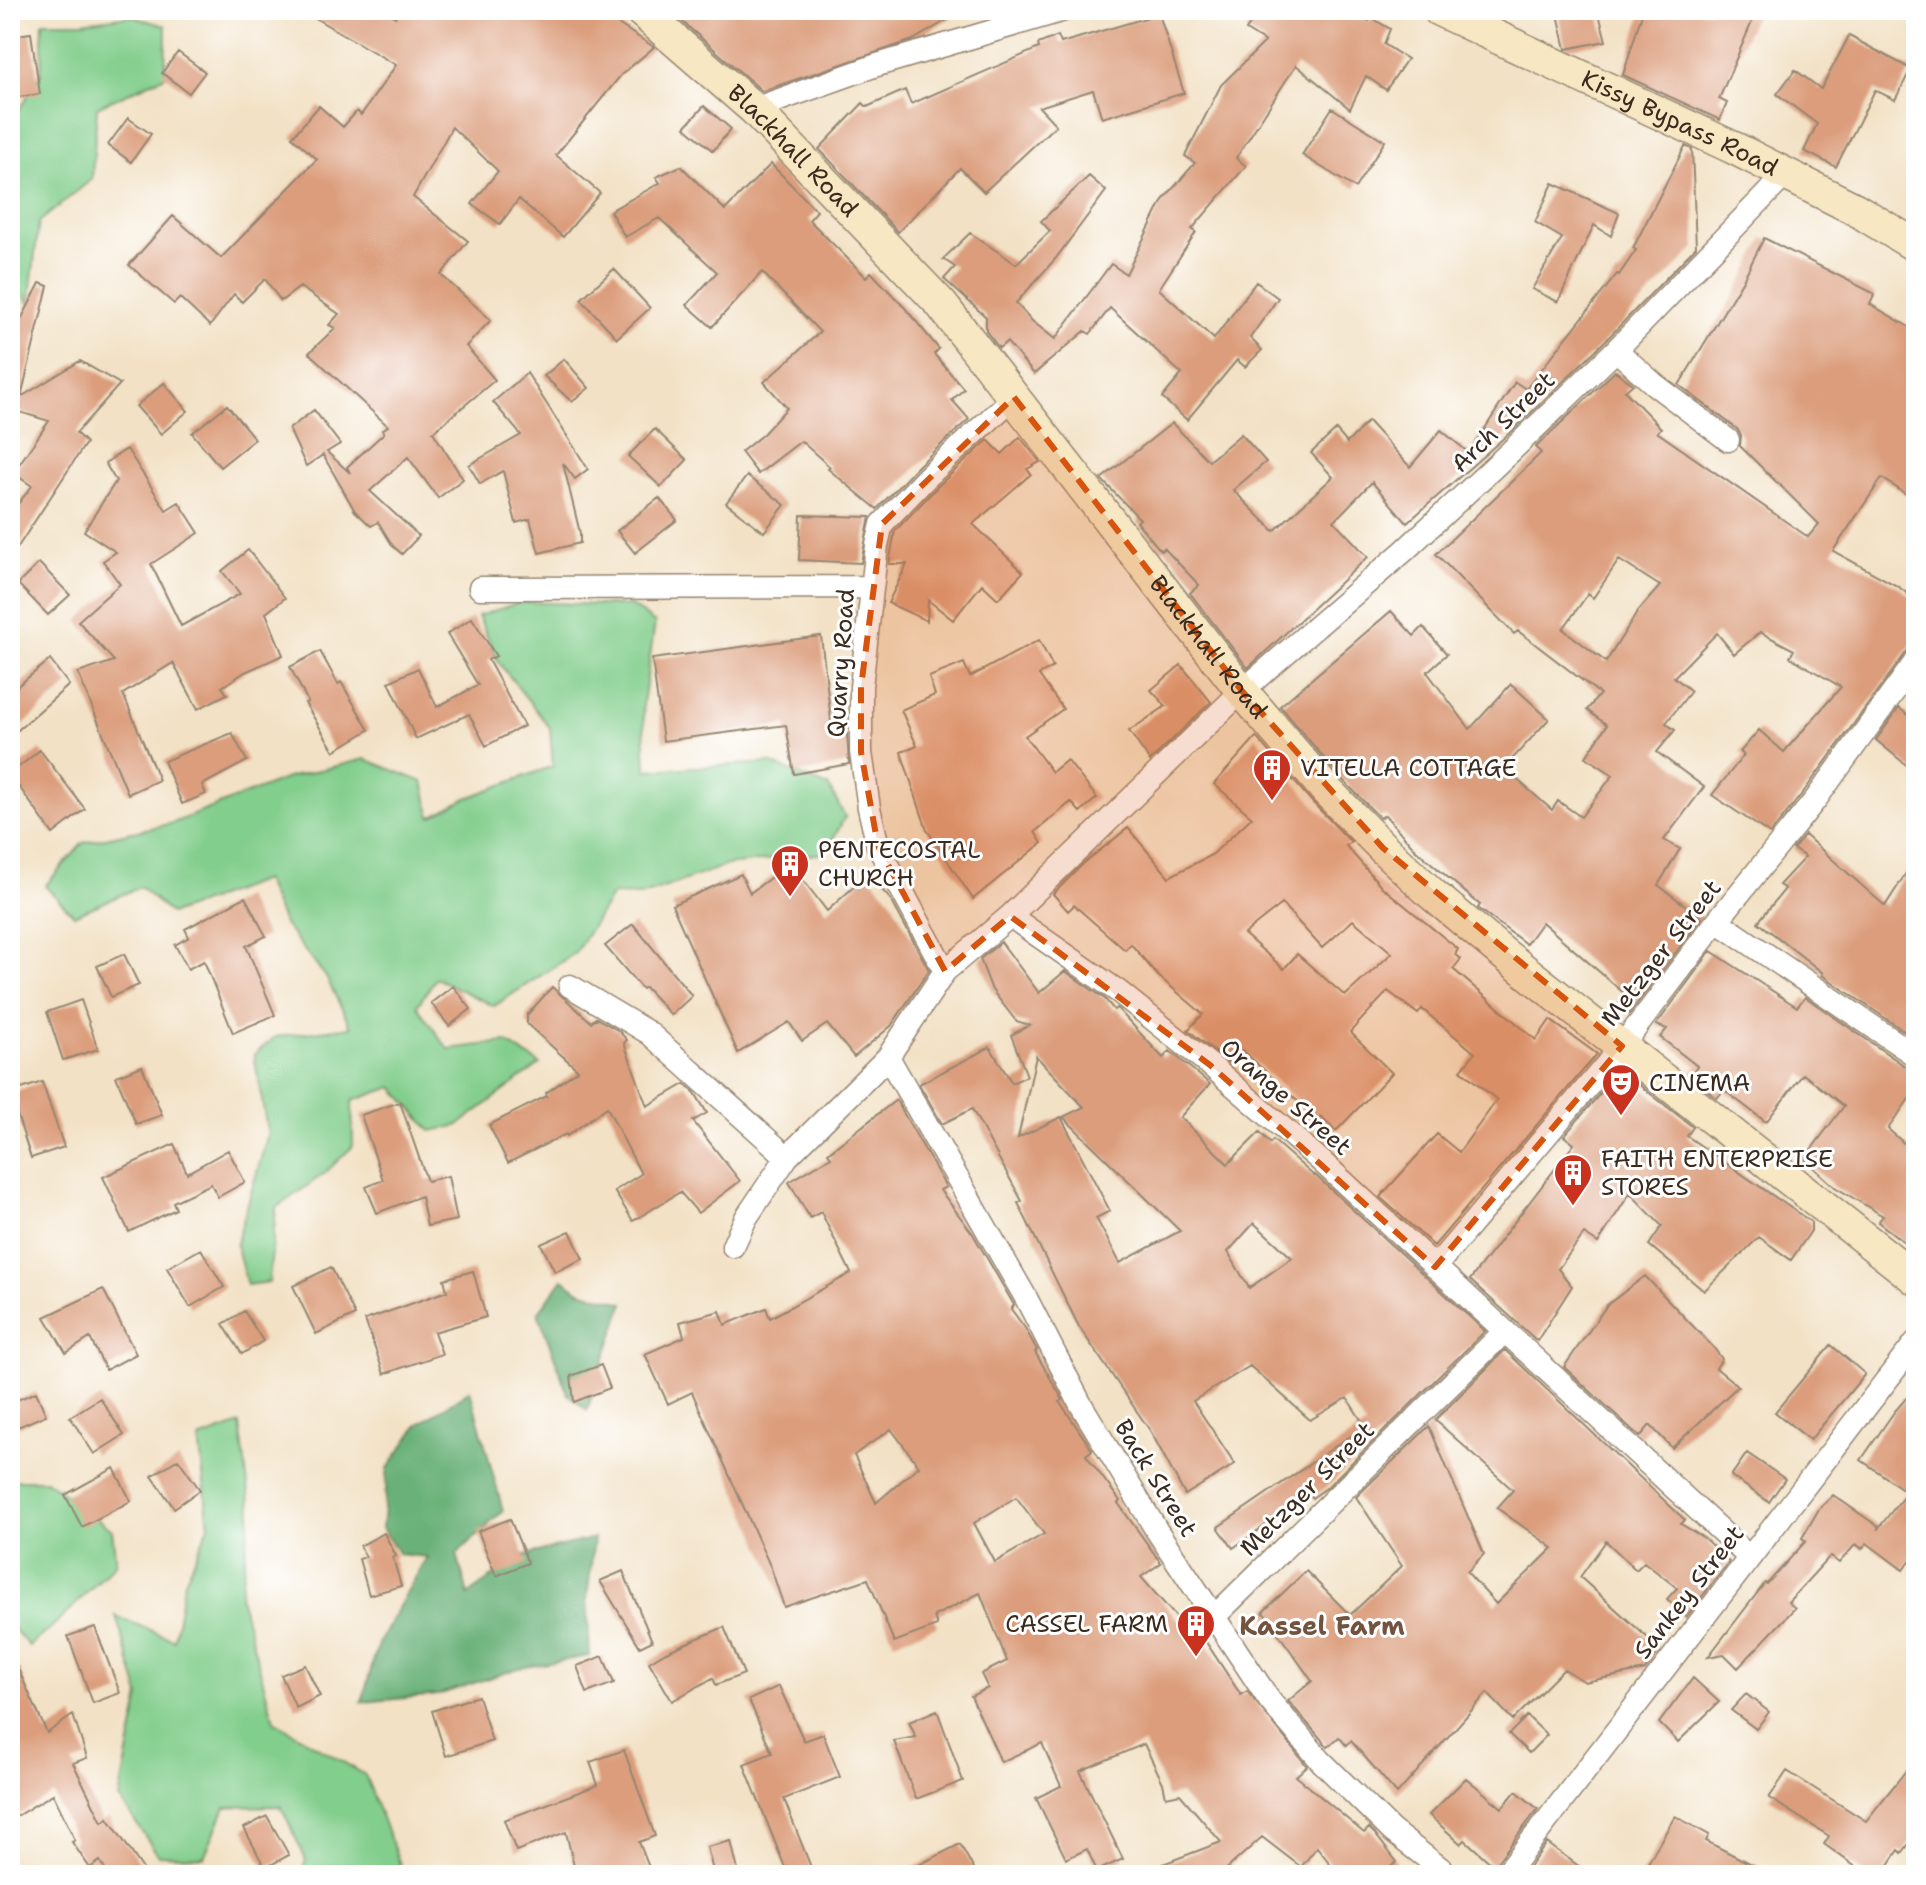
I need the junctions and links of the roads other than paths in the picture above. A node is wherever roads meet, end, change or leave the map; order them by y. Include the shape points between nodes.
1 (640, 10) edge
2 (1064, 10) edge
3 (1439, 10) edge
4 (754, 109) junction
5 (1785, 175) junction
6 (1916, 246) edge
7 (1616, 350) junction
8 (1014, 397) junction
9 (1728, 440) dead end
10 (872, 587) junction
11 (480, 588) dead end
12 (1916, 661) edge
13 (1242, 691) junction
14 (1010, 916) junction
15 (1717, 921) junction
16 (945, 971) junction
17 (570, 986) dead end
18 (1622, 1046) junction
19 (1916, 1056) edge
20 (888, 1057) junction
21 (787, 1157) junction
22 (733, 1246) dead end
23 (1435, 1267) junction
24 (1916, 1279) edge
25 (1505, 1331) junction
26 (1916, 1342) edge
27 (1749, 1557) junction
28 (1214, 1617) junction
29 (1449, 1875) edge
30 (1505, 1875) edge

1 - 4 street, Blackhall Road
2 - 4 street via 874,66
3 - 5 street, Kissy Bypass Road
4 - 8 street, Blackhall Road via 941,304
5 - 6 street, Kissy Bypass Road
5 - 7 street, Arch Street
7 - 9 street
7 - 13 street, Arch Street via 1404,551
8 - 10 street, Quarry Road via 882,524
8 - 13 street, Blackhall Road
10 - 11 street
10 - 16 street, Quarry Road via 861,687 861,752 869,808 878,846
12 - 15 street, Metzger Street via 1816,799
13 - 14 street
13 - 18 street, Blackhall Road via 1326,790 1432,894
14 - 16 street
14 - 23 street, Orange Street via 1119,992 1210,1065
15 - 18 street, Metzger Street
15 - 19 street
16 - 20 street
17 - 21 street via 649,1033
18 - 23 street, Metzger Street
18 - 24 street, Blackhall Road
20 - 21 street
20 - 28 street, Back Street via 1080,1403
21 - 22 street
23 - 25 street, Orange Street
25 - 27 street, Orange Street
25 - 28 street, Metzger Street
26 - 27 street, Sankey Street
27 - 30 street, Sankey Street
28 - 29 street, Back Street via 1270,1701 1321,1761 1392,1831

